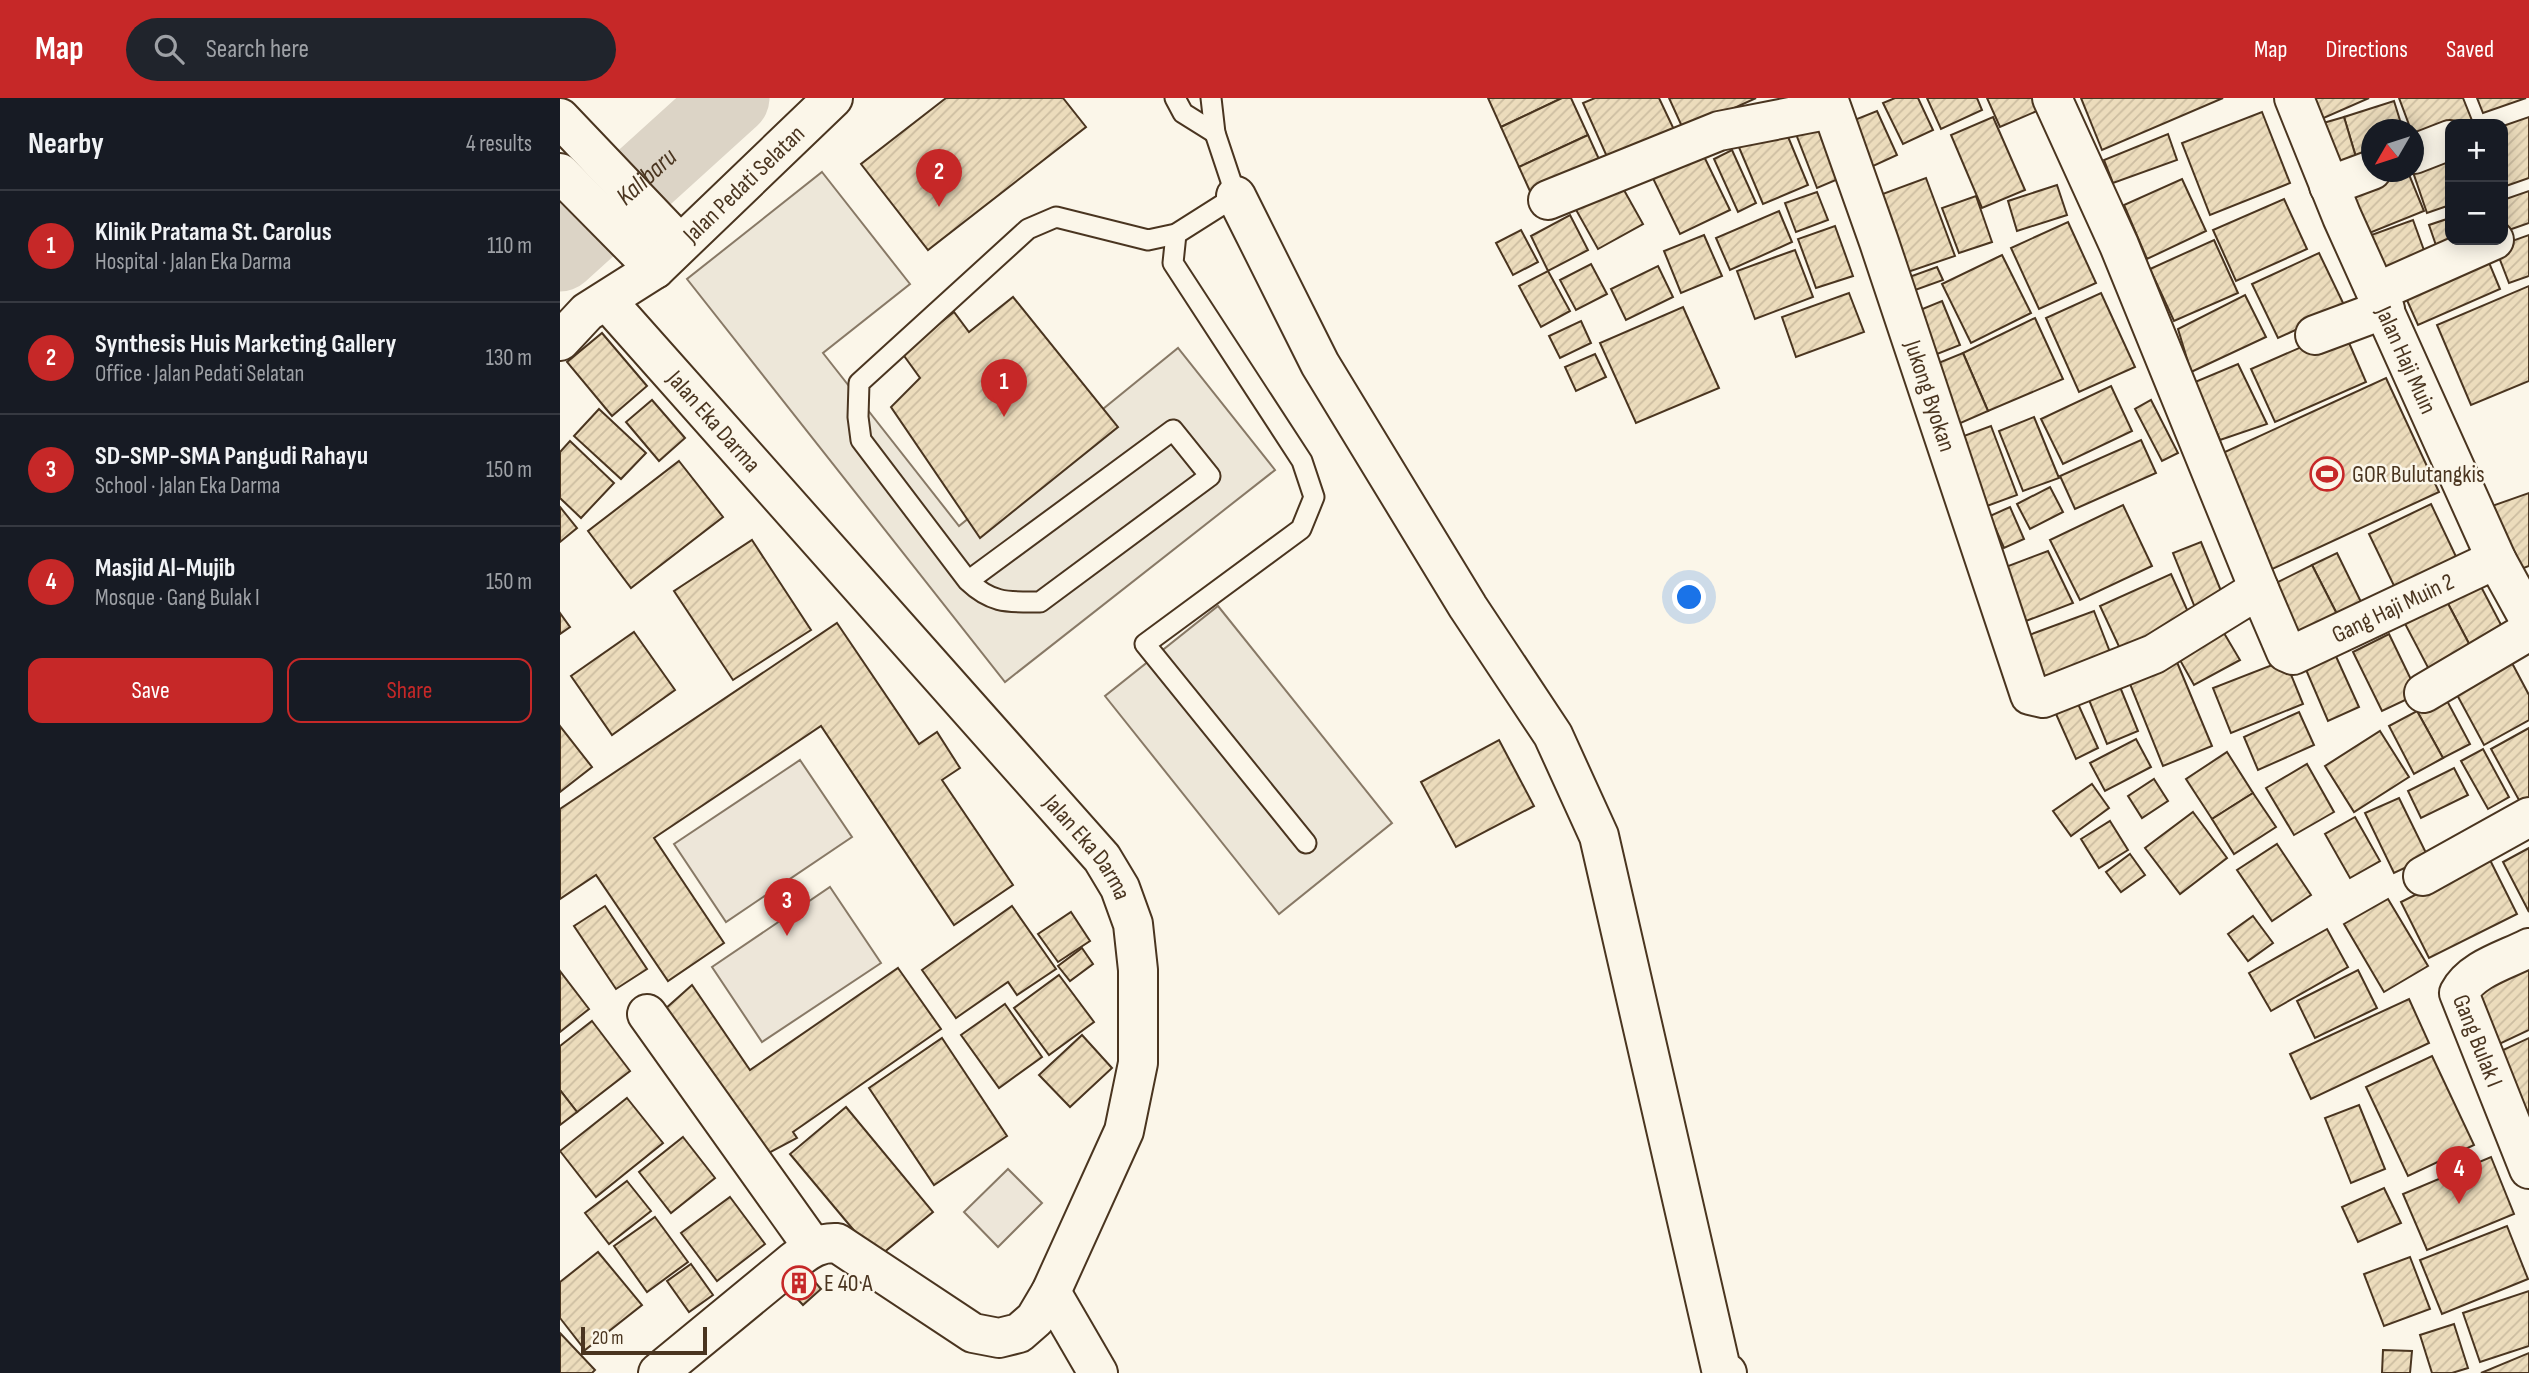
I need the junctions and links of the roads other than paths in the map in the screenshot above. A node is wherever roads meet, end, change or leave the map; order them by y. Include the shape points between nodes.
1 (833, 98) edge
2 (1175, 98) edge
3 (1211, 98) edge
4 (2052, 98) edge
5 (2294, 98) edge
6 (1829, 104) edge
7 (560, 118) edge
8 (1215, 133) junction
9 (2445, 142) edge
10 (2424, 150) edge
11 (560, 173) edge
12 (2361, 174) edge
13 (2329, 186) junction
14 (1236, 196) junction
15 (1548, 200) dead end
16 (634, 223) junction
17 (1176, 234) junction
18 (2485, 245) edge
19 (667, 257) junction
20 (2381, 300) junction
21 (607, 302) junction
22 (2315, 335) dead end
23 (560, 341) edge
24 (2510, 568) edge
25 (968, 581) junction
26 (2259, 589) junction
27 (2529, 619) edge
28 (2529, 631) edge
29 (2424, 693) dead end
30 (2529, 817) edge
31 (1306, 843) dead end
32 (2423, 876) dead end
33 (2529, 948) edge
34 (647, 1014) dead end
35 (2529, 1169) edge
36 (830, 1248) junction
37 (1051, 1292) junction
38 (658, 1373) edge
39 (1098, 1373) edge
40 (1727, 1373) edge

1 - 19 street, Jalan Pedati Selatan
2 - 8 lane via 1183,113
3 - 8 lane
4 - 26 street via 2119,246
5 - 13 street, Jalan Haji Muin
6 - 15 street via 1719,131
6 - 26 street, Jukong Byokan via 1880,242 2030,695 2043,698 2154,654
7 - 16 street
8 - 14 lane
9 - 10 street
11 - 16 street
12 - 13 street
13 - 20 street, Jalan Haji Muin
14 - 17 lane
14 - 40 street via 1320,364 1468,607 1553,735 1600,836 1721,1369
16 - 19 street
17 - 25 lane via 1148,240 1056,216 1028,229 859,383 862,440
17 - 31 lane via 1173,263 1302,461 1314,497 1301,529 1145,645
18 - 20 street
19 - 21 street, Jalan Pedati Selatan
20 - 22 street
20 - 24 street, Jalan Haji Muin
21 - 23 street, Jalan Pedati Selatan via 587,312
21 - 37 street, Jalan Eka Darma via 1102,858 1120,888 1133,924 1138,970 1138,1063 1133,1096 1124,1131
24 - 26 street, Gang Haji Muin 2 via 2486,564 2293,654 2286,652
24 - 27 street, Jalan Haji Muin
25 - 25 lane via 1173,430 1210,476 1040,602 1006,602 984,596
28 - 29 street
30 - 32 street
33 - 35 street, Gang Bulak I via 2472,976 2459,993
34 - 36 street
36 - 37 street, Jalan Eka Darma via 973,1333 999,1338 1019,1333 1035,1319
36 - 38 street
37 - 39 street

